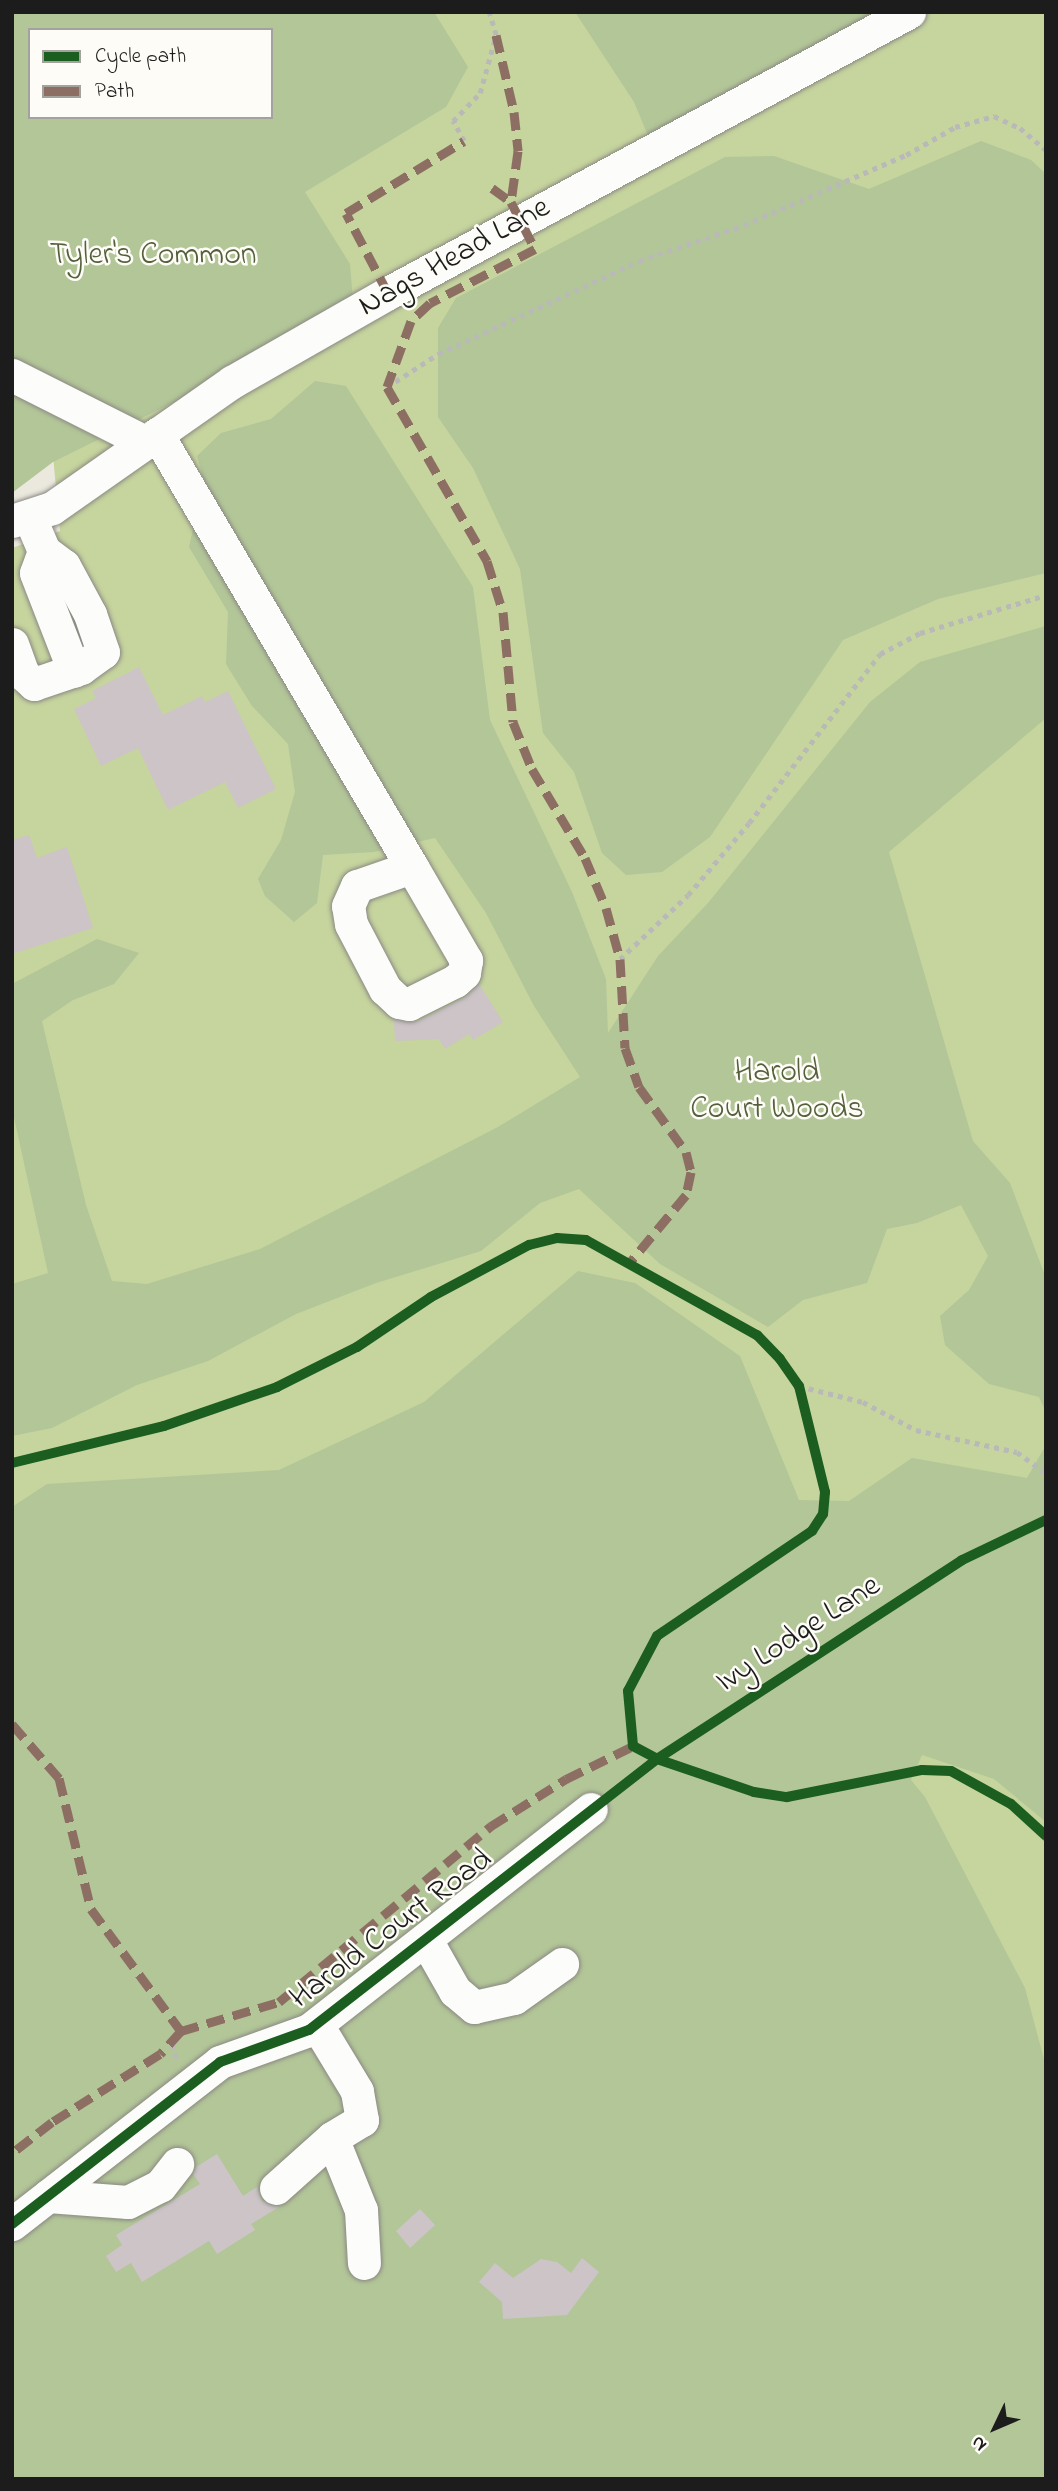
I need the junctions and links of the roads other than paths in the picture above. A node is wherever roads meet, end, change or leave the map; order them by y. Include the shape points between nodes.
1 (909, 12) edge
2 (12, 374) edge
3 (151, 438) junction
4 (21, 518) edge
5 (12, 644) edge
6 (412, 867) dead end
7 (591, 1809) dead end
8 (426, 1940) junction
9 (562, 1964) dead end
10 (317, 2025) junction
11 (332, 2138) junction
12 (177, 2164) dead end
13 (276, 2188) dead end
14 (48, 2196) junction
15 (12, 2224) edge
16 (364, 2263) dead end

1 - 3 street, Nags Head Lane via 388,293 232,382
2 - 3 street
3 - 4 street, Nags Head Lane via 52,508
3 - 6 street
4 - 5 street via 44,551 64,566 104,644 97,659 34,684 23,674
7 - 8 street, Harold Court Road
8 - 9 street via 455,1991 474,2007 514,1998
8 - 10 street, Harold Court Road
10 - 11 street via 357,2091 362,2120
10 - 14 street, Harold Court Road via 220,2062
11 - 13 street
11 - 16 street via 361,2210
12 - 14 street via 160,2186 128,2202
14 - 15 street, Harold Court Road

